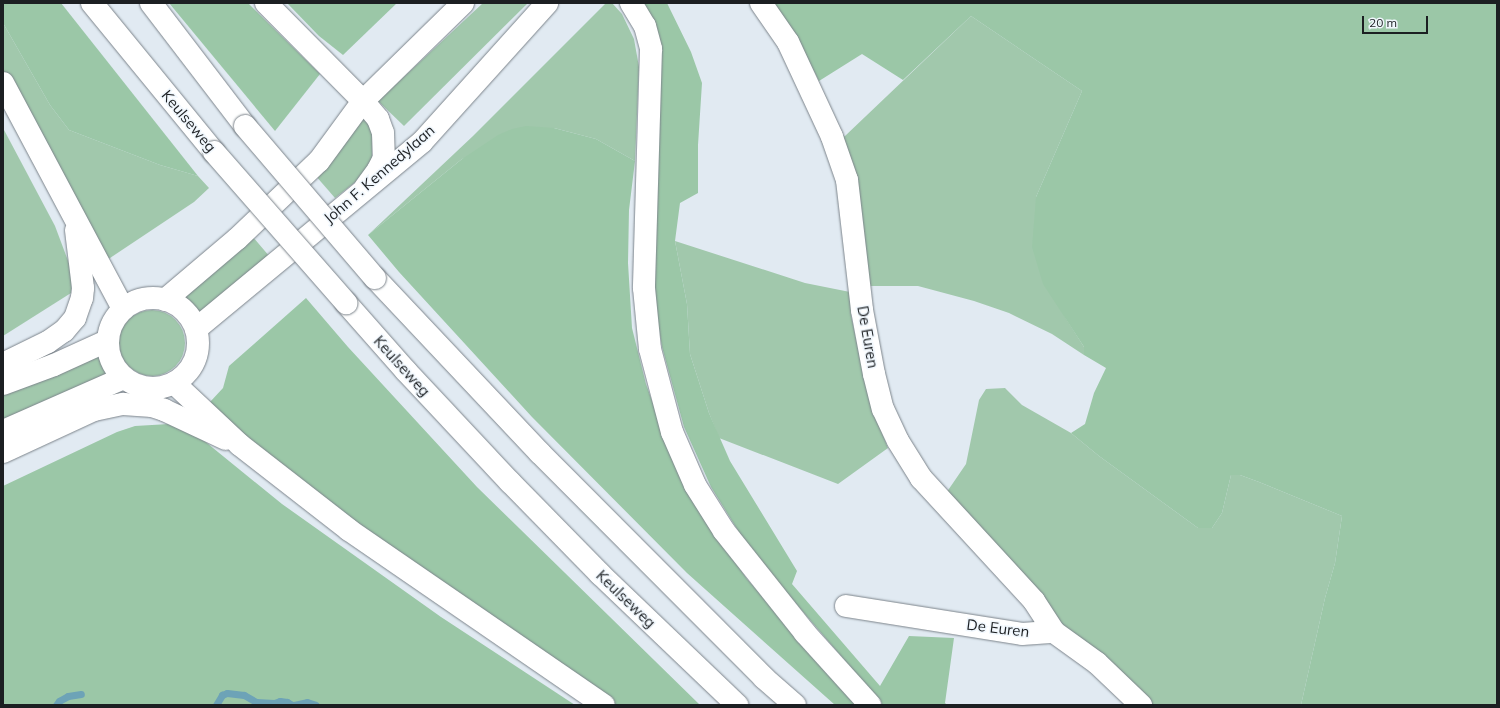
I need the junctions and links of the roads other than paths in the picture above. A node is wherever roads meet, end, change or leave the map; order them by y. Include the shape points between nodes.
1 (92, 3) edge
2 (151, 3) edge
3 (266, 3) edge
4 (463, 3) edge
5 (547, 3) edge
6 (631, 3) edge
7 (761, 3) edge
8 (3, 83) edge
9 (363, 101) junction
10 (365, 188) junction
11 (74, 218) junction
12 (165, 300) junction
13 (123, 309) junction
14 (196, 329) junction
15 (107, 342) junction
16 (3, 364) edge
17 (124, 378) junction
18 (174, 383) junction
19 (3, 384) edge
20 (3, 431) edge
21 (240, 445) junction
22 (3, 452) edge
23 (846, 606) dead end
24 (1054, 632) junction
25 (604, 705) edge
26 (736, 705) edge
27 (795, 705) edge
28 (870, 705) edge
29 (1141, 705) edge

1 - 26 main road, Keulseweg, bridge via 214,152 406,371 600,574
2 - 27 main road, bridge via 245,126 375,278 540,453
3 - 9 main road
4 - 9 main road
5 - 10 main road, John F. Kennedylaan via 422,142
6 - 28 main road via 645,26 651,49 644,288 650,349 672,432 695,485 724,531 804,633
7 - 24 main road, De Euren via 788,42 832,137 847,180 862,310 883,409 898,441 921,478 1034,601
8 - 11 main road
9 - 10 main road via 381,125 385,149 378,170
9 - 12 main road via 319,161 237,239
10 - 14 main road, John F. Kennedylaan
11 - 13 main road
11 - 16 main road via 82,281 82,298 75,318 64,331 48,342
12 - 13 main road via 145,299
12 - 14 main road via 179,307
13 - 15 main road via 111,326
14 - 18 main road via 198,339 194,361 185,374
15 - 17 main road via 111,362
15 - 19 main road
17 - 18 main road via 147,388
17 - 20 main road
18 - 21 main road
21 - 22 main road via 164,410 152,406 123,404 94,410
21 - 25 main road via 349,530
23 - 24 main road, De Euren via 1022,634
24 - 29 main road, De Euren via 1097,663

